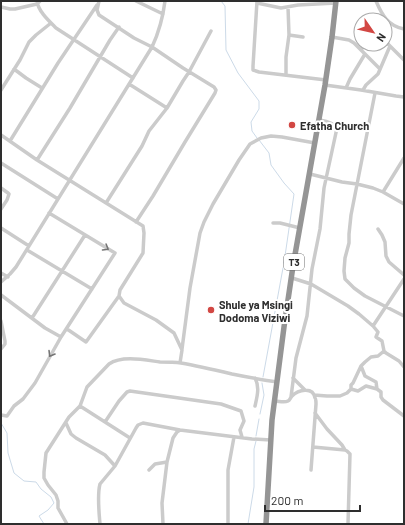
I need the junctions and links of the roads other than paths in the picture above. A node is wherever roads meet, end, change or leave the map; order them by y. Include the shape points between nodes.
1 (136, 1) edge
2 (165, 1) edge
3 (376, 1) edge
4 (38, 2) edge
5 (98, 2) edge
6 (257, 2) edge
7 (336, 2) edge
8 (1, 7) edge
9 (288, 7) junction
10 (382, 12) edge
11 (163, 14) junction
12 (51, 23) junction
13 (393, 26) edge
14 (119, 27) junction
15 (404, 29) edge
16 (210, 31) dead end
17 (289, 35) junction
18 (303, 36) dead end
19 (332, 37) junction
20 (73, 40) junction
21 (353, 42) edge
22 (152, 47) junction
23 (393, 49) edge
24 (387, 52) edge
25 (365, 54) joint
26 (100, 56) junction
27 (404, 60) edge
28 (14, 69) junction
29 (380, 69) junction
30 (189, 72) junction
31 (286, 76) junction
32 (133, 78) junction
33 (326, 82) junction
34 (129, 84) junction
35 (42, 88) junction
36 (346, 88) junction
37 (1, 90) edge
38 (363, 90) junction
39 (375, 93) junction
40 (404, 97) edge
41 (166, 108) junction
42 (320, 120) junction
43 (3, 136) edge
44 (10, 141) junction
45 (1, 142) edge
46 (315, 143) junction
47 (404, 158) edge
48 (37, 160) junction
49 (1, 163) edge
50 (310, 174) junction
51 (327, 178) junction
52 (70, 181) junction
53 (357, 184) junction
54 (1, 188) edge
55 (383, 192) junction
56 (58, 199) junction
57 (106, 203) junction
58 (404, 204) edge
59 (1, 209) edge
60 (49, 213) junction
61 (136, 222) junction
62 (273, 223) dead end
63 (297, 227) junction
64 (1, 228) edge
65 (378, 229) dead end
66 (85, 235) junction
67 (28, 248) junction
68 (62, 271) junction
69 (1, 273) edge
70 (404, 275) edge
71 (8, 277) junction
72 (292, 278) junction
73 (404, 279) edge
74 (1, 282) edge
75 (311, 284) junction
76 (92, 290) junction
77 (1, 294) edge
78 (119, 296) junction
79 (385, 307) junction
80 (404, 316) edge
81 (32, 318) junction
82 (1, 321) edge
83 (373, 326) junction
84 (67, 329) junction
85 (61, 338) junction
86 (1, 349) edge
87 (182, 350) junction
88 (384, 351) junction
89 (180, 363) junction
90 (361, 366) junction
91 (404, 367) edge
92 (255, 378) junction
93 (293, 378) junction
94 (277, 382) junction
95 (377, 389) junction
96 (305, 390) junction
97 (351, 390) junction
98 (314, 394) junction
99 (291, 397) junction
100 (275, 401) junction
101 (80, 406) junction
102 (255, 406) dead end
103 (315, 413) junction
104 (1, 415) edge
105 (404, 416) edge
106 (106, 422) junction
107 (66, 423) junction
108 (180, 430) junction
109 (234, 436) junction
110 (130, 438) junction
111 (242, 438) junction
112 (271, 440) junction
113 (313, 447) junction
114 (344, 450) junction
115 (167, 462) junction
116 (115, 466) junction
117 (149, 470) dead end
118 (311, 470) dead end
119 (67, 524) edge
120 (100, 524) edge
121 (163, 524) edge
122 (228, 524) edge
123 (266, 524) edge
124 (348, 524) edge

1 - 11 street
2 - 11 street
3 - 10 street
4 - 8 street via 12,9
4 - 12 street
5 - 14 street via 99,15
5 - 20 street
6 - 9 street via 281,8
6 - 31 street via 253,70
7 - 9 street
7 - 19 highway, T3
9 - 17 street
11 - 22 street
12 - 20 street
12 - 28 street via 33,38
13 - 15 street
14 - 22 street
14 - 26 street
16 - 30 street
17 - 18 street
17 - 31 street
19 - 21 street
19 - 33 highway, T3
20 - 26 street
20 - 35 street
22 - 30 street
22 - 32 street
23 - 27 street
24 - 29 street
25 - 29 street
25 - 36 street
26 - 32 street
26 - 48 street
28 - 35 street
28 - 37 street
29 - 38 street via 377,76
30 - 41 street
30 - 61 street via 216,91
31 - 33 street
32 - 34 street
33 - 36 street
33 - 42 highway, T3
34 - 41 street
34 - 52 street
35 - 44 street
36 - 38 street
38 - 39 street
39 - 40 street
39 - 53 street
41 - 57 street
42 - 46 highway, T3
42 - 51 street via 337,128
43 - 44 street
43 - 45 street
44 - 48 street
46 - 50 highway, T3
46 - 87 street via 270,136 250,144 213,204 200,233
47 - 55 street
48 - 52 street
49 - 56 street
50 - 51 street
50 - 63 highway, T3
51 - 53 street
51 - 75 street
52 - 56 street
52 - 57 street
53 - 55 street
53 - 79 street via 344,275 345,279 364,296
54 - 59 street via 9,194
55 - 58 street
56 - 60 street
57 - 61 street
60 - 66 street
60 - 67 street
61 - 78 street via 143,226 144,230 143,253 120,290
62 - 63 street
63 - 72 highway, T3
64 - 67 street
65 - 70 street via 385,242 389,262
66 - 68 street
66 -> 76 street via 115,253
67 - 68 street
67 - 71 street
68 - 76 street
68 - 81 street
69 - 71 street
71 - 74 street
72 - 75 street
72 - 94 highway, T3
73 - 79 street
75 - 83 street via 356,311
75 - 93 street via 307,316
76 - 84 street
77 - 81 street
78 - 84 street via 86,342
78 - 87 street via 124,303 174,333
79 - 80 street
79 - 83 street
81 - 85 street
82 - 86 street via 5,341
83 - 88 street via 378,332 376,337 382,341
84 - 85 street
85 -> 104 street via 23,399 7,416
87 - 89 street
88 - 90 street via 378,356 372,356
88 - 91 street
89 - 92 street
89 - 101 street via 142,359 113,361 87,386
90 - 95 street via 365,376 374,381
90 - 97 street
92 - 94 street
92 - 102 street via 258,387
93 - 96 street
93 - 99 street
94 - 100 highway, T3
95 - 97 street via 366,386 358,391
95 - 105 street via 381,392 383,400
96 - 98 street
96 - 99 street via 300,390
97 - 98 street via 340,396
98 - 103 street
99 - 100 street via 286,402
100 - 112 highway, T3
101 - 106 street
101 - 107 street
103 - 113 street
103 - 114 street
106 - 110 street
106 - 111 street via 118,401 130,391 221,404 241,411 244,421 240,430
107 - 116 street via 71,434 105,455
107 - 119 street via 46,453 44,472 46,481 56,494 58,508
108 - 109 street
108 - 110 street via 143,423 138,425
108 - 115 street via 173,438
109 - 111 street
109 - 122 street via 228,470
110 - 116 street
111 - 112 street
112 - 123 highway, T3
113 - 114 street
113 - 118 street
114 - 124 street via 349,452 350,456
115 - 117 street via 155,464
115 - 121 street via 162,503
116 - 120 street via 100,484

